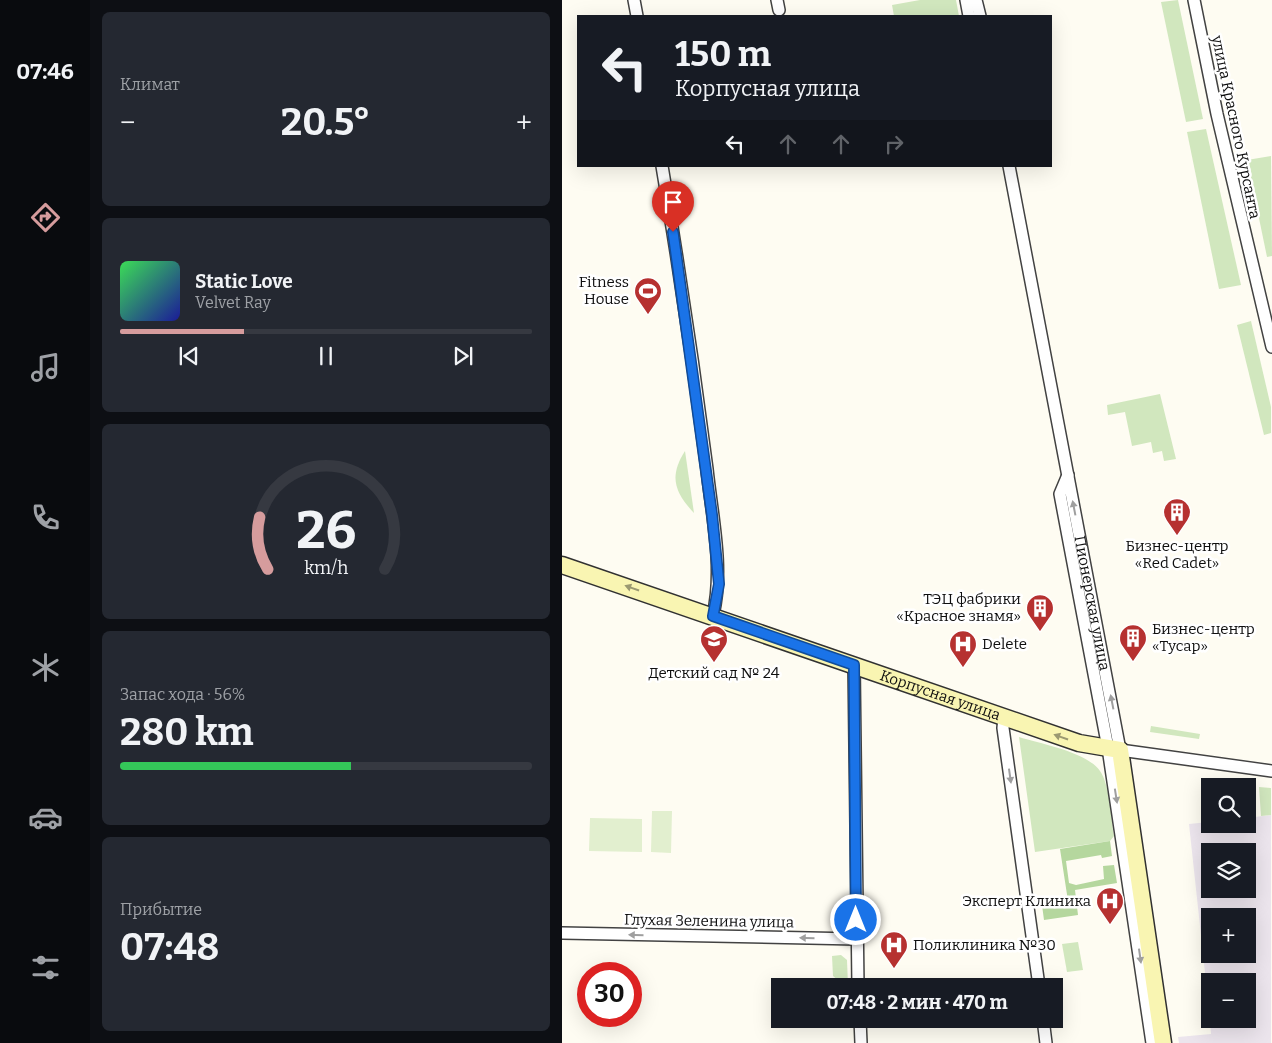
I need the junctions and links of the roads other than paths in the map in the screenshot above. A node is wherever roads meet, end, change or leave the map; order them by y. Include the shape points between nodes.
1 (634, 0) edge
2 (966, 0) edge
3 (976, 0) edge
4 (1194, 0) edge
5 (637, 15) edge
6 (969, 15) edge
7 (980, 15) edge
8 (662, 167) edge
9 (1009, 167) edge
10 (1272, 347) edge
11 (1068, 475) junction
12 (562, 564) edge
13 (713, 616) junction
14 (854, 665) junction
15 (1004, 717) junction
16 (1114, 749) junction
17 (1272, 771) edge
18 (562, 933) edge
19 (856, 938) junction
20 (858, 978) edge
21 (1038, 978) edge
22 (861, 1028) edge
23 (1044, 1028) edge
24 (862, 1043) edge
25 (1046, 1043) edge
26 (1152, 1043) edge
27 (1163, 1043) edge

1 - 5 street
2 - 6 street
3 - 7 street
4 - 10 street, улица Красного Курсанта via 1217,114
8 - 13 street via 697,395 719,584
9 - 11 street, Пионерская улица
16 -> 11 street, Пионерская улица
11 - 16 street, Пионерская улица via 1060,494
13 -> 12 main road, Корпусная улица
13 - 14 main road, Корпусная улица
14 - 15 main road, Корпусная улица
14 - 19 street
16 -> 15 main road, Корпусная улица via 1078,743
15 -> 21 street
16 - 17 street, Корпусная улица
16 -> 26 street, Пионерская улица
16 - 27 main road, Пионерская улица
19 -> 18 street, Глухая Зеленина улица
19 - 20 street
22 - 24 street
23 - 25 street

